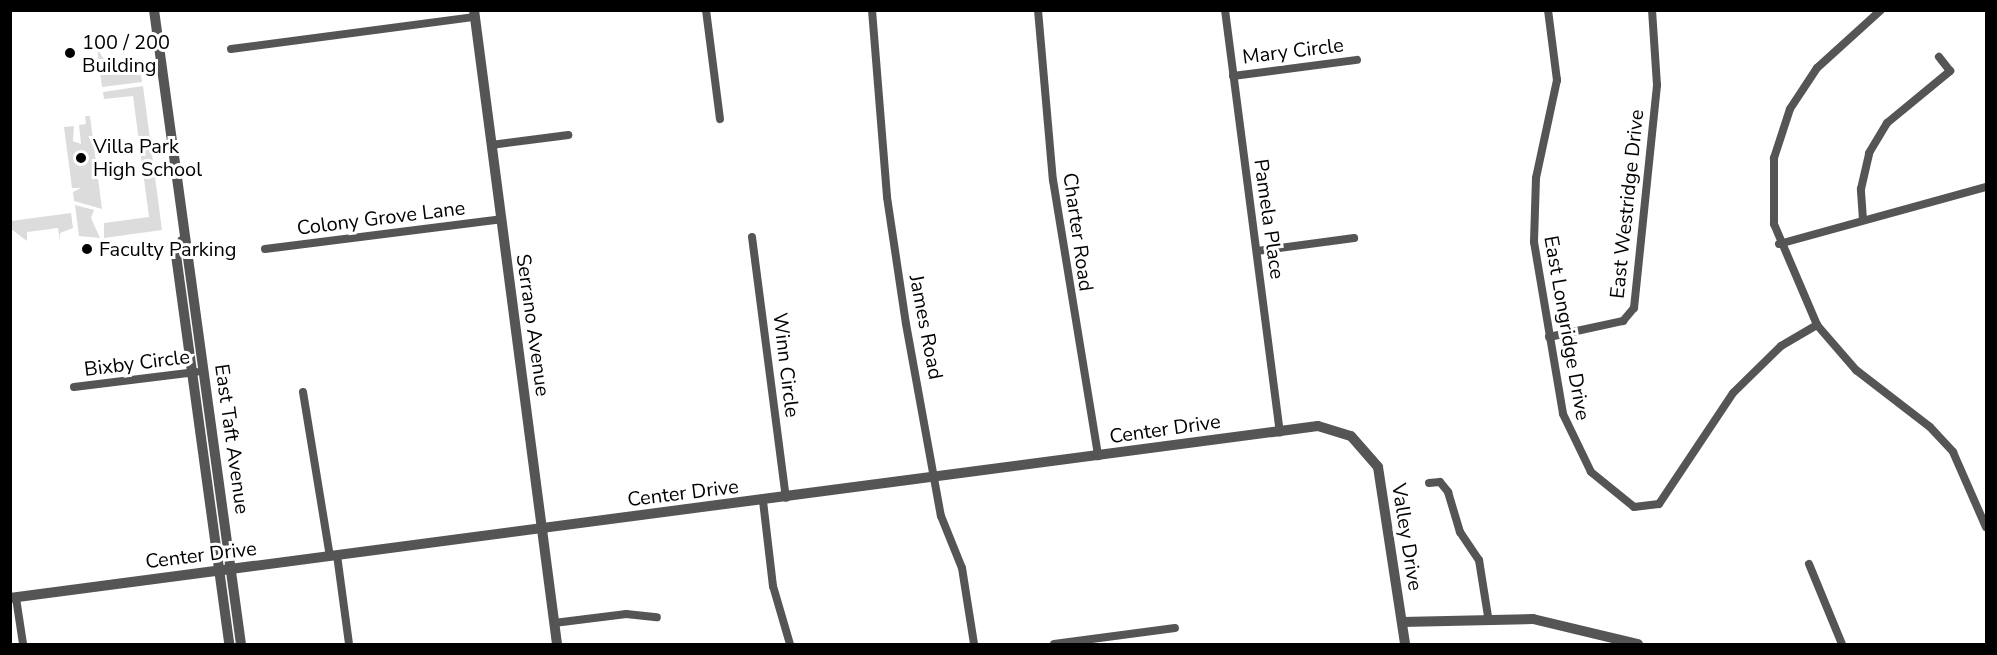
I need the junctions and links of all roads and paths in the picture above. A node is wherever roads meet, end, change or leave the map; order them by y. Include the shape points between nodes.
1 (154, 10) edge
2 (706, 10) edge
3 (872, 10) edge
4 (1038, 10) edge
5 (1225, 10) edge
6 (1548, 10) edge
7 (1652, 10) edge
8 (1881, 10) edge
9 (474, 14) edge
10 (1871, 14) edge
11 (231, 49) dead end
12 (1939, 57) dead end
13 (1357, 60) dead end
14 (1233, 76) junction
15 (720, 119) dead end
16 (568, 135) dead end
17 (491, 145) junction
18 (1986, 187) edge
19 (501, 219) junction
20 (1863, 220) junction
21 (752, 237) dead end
22 (1354, 238) dead end
23 (182, 241) junction
24 (1779, 244) junction
25 (266, 249) dead end
26 (1257, 251) junction
27 (1817, 325) junction
28 (1549, 337) junction
29 (205, 371) junction
30 (192, 373) junction
31 (74, 387) dead end
32 (303, 392) dead end
33 (1280, 432) junction
34 (1358, 441) joint
35 (1098, 456) junction
36 (934, 478) junction
37 (1429, 483) dead end
38 (786, 498) junction
39 (763, 501) junction
40 (1986, 527) edge
41 (542, 530) junction
42 (334, 556) junction
43 (1809, 564) dead end
44 (232, 570) junction
45 (220, 572) junction
46 (13, 598) edge
47 (1488, 616) junction
48 (657, 617) dead end
49 (1402, 622) junction
50 (554, 623) junction
51 (1175, 628) dead end
52 (22, 645) edge
53 (229, 645) edge
54 (241, 645) edge
55 (349, 645) edge
56 (557, 645) edge
57 (790, 645) edge
58 (974, 645) edge
59 (1054, 645) edge
60 (1405, 645) edge
61 (1638, 645) edge
62 (1842, 645) edge

1 - 23 street, East Taft Avenue
2 - 15 street
3 - 36 street, James Road via 887,197
4 - 35 street, Charter Road via 1053,180
5 - 14 street, Pamela Place
6 - 28 street, East Longridge Drive via 1557,47 1557,80 1539,158 1533,221
7 - 28 street, East Westridge Drive via 1657,85 1634,308 1623,321
8 - 10 street
9 - 11 street
9 - 17 street, Serrano Avenue
10 - 24 street via 1817,68 1783,125 1772,181
12 - 20 street via 1950,71 1887,123 1869,153 1860,189
13 - 14 street, Mary Circle
14 - 26 street, Pamela Place
16 - 17 street
17 - 19 street, Serrano Avenue
18 - 20 street
19 - 25 street, Colony Grove Lane
19 - 41 street, Serrano Avenue
20 - 24 street
21 - 38 street, Winn Circle
22 - 26 street
23 - 29 street, East Taft Avenue via 189,253
23 - 30 street, East Taft Avenue via 176,255
24 - 27 street
26 - 33 street, Pamela Place
27 - 28 street, East Longridge Drive via 1781,346 1733,393 1664,499 1647,508 1628,504 1579,458 1563,414
27 - 40 street via 1856,370 1908,409 1953,452
29 - 30 street, Bixby Circle
29 - 44 street, East Taft Avenue
30 - 31 street, Bixby Circle
30 - 45 street, East Taft Avenue
32 - 42 street
33 - 34 street, Center Drive via 1327,427
33 - 35 street, Center Drive
34 - 49 street, Valley Drive via 1380,477
35 - 36 street, Center Drive
36 - 38 street, Center Drive
36 - 58 street, James Road via 944,525 962,568
37 - 47 street via 1440,482 1448,492 1460,532 1479,560
38 - 39 street, Center Drive
39 - 41 street, Center Drive
39 - 57 street via 773,586
41 - 42 street, Center Drive
41 - 50 street, Serrano Avenue
42 - 44 street, Center Drive
42 - 55 street
43 - 62 street
44 - 45 street, Center Drive
44 - 54 street, East Taft Avenue
45 - 46 street, Center Drive
45 - 53 street, East Taft Avenue
46 - 52 street
47 - 49 street
47 - 61 street via 1547,621
48 - 50 street via 626,614
49 - 60 street, Valley Drive
50 - 56 street, Serrano Avenue
51 - 59 street

